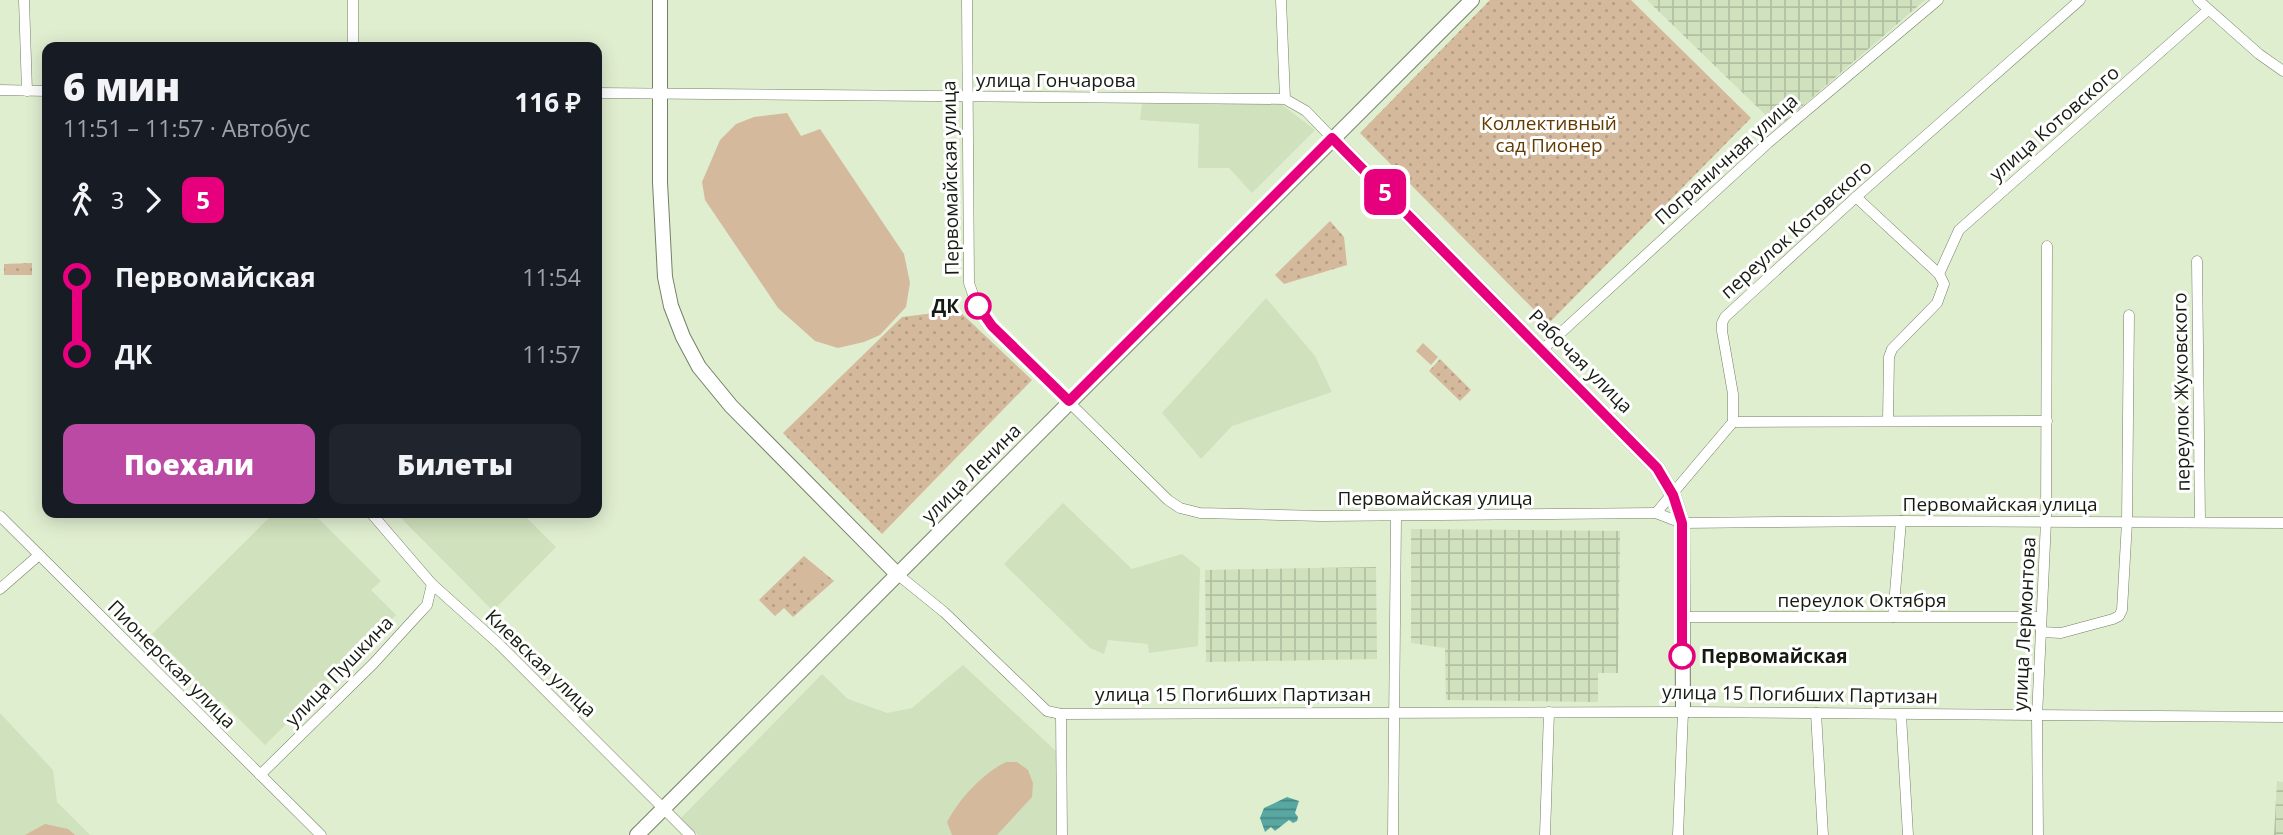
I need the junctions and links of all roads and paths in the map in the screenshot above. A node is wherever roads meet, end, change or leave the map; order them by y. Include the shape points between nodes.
1 (24, 0) edge
2 (353, 0) edge
3 (660, 0) edge
4 (967, 0) edge
5 (1281, 0) edge
6 (1472, 0) edge
7 (1938, 0) edge
8 (2080, 0) edge
9 (2199, 0) edge
10 (2208, 10) junction
11 (354, 42) edge
12 (2283, 71) edge
13 (0, 90) edge
14 (27, 90) junction
15 (42, 91) edge
16 (602, 93) edge
17 (660, 93) junction
18 (966, 97) junction
19 (1284, 99) junction
20 (1332, 138) junction
21 (1856, 197) junction
22 (2048, 246) dead end
23 (2197, 261) dead end
24 (1939, 274) junction
25 (2129, 315) dead end
26 (1542, 350) junction
27 (1069, 401) junction
28 (1888, 420) junction
29 (2047, 421) junction
30 (1733, 422) junction
31 (1673, 495) junction
32 (1656, 513) junction
33 (0, 516) edge
34 (1396, 516) junction
35 (375, 518) edge
36 (1901, 521) junction
37 (2046, 521) junction
38 (2127, 522) junction
39 (2200, 522) junction
40 (1682, 523) junction
41 (2283, 523) edge
42 (39, 555) junction
43 (897, 574) junction
44 (432, 584) junction
45 (0, 589) edge
46 (1682, 617) junction
47 (1893, 617) junction
48 (2041, 617) junction
49 (2040, 632) junction
50 (1549, 712) junction
51 (1683, 712) junction
52 (1393, 713) junction
53 (1816, 713) junction
54 (1062, 714) junction
55 (1901, 715) junction
56 (2037, 717) junction
57 (2283, 717) edge
58 (261, 775) junction
59 (663, 808) junction
60 (321, 835) edge
61 (637, 835) edge
62 (690, 835) edge
63 (1062, 835) edge
64 (1393, 835) edge
65 (1545, 835) edge
66 (1678, 835) edge
67 (1823, 835) edge
68 (1908, 835) edge
69 (2038, 835) edge

1 - 14 street
2 - 11 street
3 - 17 street, улица 15 Погибших Партизан
4 - 18 street, Первомайская улица
5 - 19 street
6 - 20 street, улица Ленина
7 - 26 street, Пограничная улица via 1768,143
8 - 21 street, переулок Котовского
9 - 10 street
10 - 12 street
10 - 24 street, улица Котовского via 1959,230
13 - 14 street
14 - 15 street
16 - 17 street, улица Гончарова
17 - 18 street, улица Гончарова
17 - 43 street, улица 15 Погибших Партизан via 664,277 683,337 699,367 731,406
18 - 19 street, улица Гончарова
18 - 27 street, Первомайская улица via 969,283 992,326
19 - 20 street via 1306,111
20 - 26 street, Рабочая улица
20 - 27 street, улица Ленина
21 - 24 street
21 - 30 street, переулок Котовского via 1725,317
22 - 29 street, улица Лермонтова
23 - 39 street, переулок Жуковского
24 - 28 street, улица Котовского via 1944,284 1937,303 1889,357
25 - 38 street
26 - 31 street, Рабочая улица via 1657,468
27 - 34 street, Первомайская улица via 1180,508 1200,513
27 - 43 street, улица Ленина
28 - 29 street
28 - 30 street
29 - 37 street, улица Лермонтова
30 - 31 street
31 - 32 street
31 - 40 street, Рабочая улица
32 - 34 street, Первомайская улица
32 - 40 street, Первомайская улица
33 - 42 street, Пионерская улица
34 - 52 street
35 - 44 street, Киевская улица
36 - 37 street, Первомайская улица
36 - 40 street, Первомайская улица
36 - 47 street
37 - 38 street, Первомайская улица
37 - 48 street, улица Лермонтова
38 - 39 street, Первомайская улица
38 - 49 street via 2119,616 2067,632
39 - 41 street, Первомайская улица
40 - 46 street, Рабочая улица
42 - 45 street
42 - 58 street, Пионерская улица
43 - 54 street, улица 15 Погибших Партизан via 944,612 1047,712
43 - 59 street, улица Ленина
44 - 58 street, улица Пушкина via 427,605
44 - 59 street, Киевская улица via 499,644
46 - 47 street, переулок Октября
46 - 51 street, Рабочая улица
47 - 48 street, переулок Октября
48 - 49 street, улица Лермонтова
49 - 56 street, улица Лермонтова
50 - 51 street, улица 15 Погибших Партизан
50 - 52 street, улица 15 Погибших Партизан
50 - 65 street
51 - 53 street, улица 15 Погибших Партизан
51 - 66 street, Рабочая улица
52 - 54 street, улица 15 Погибших Партизан
52 - 64 street
53 - 55 street, улица 15 Погибших Партизан
53 - 67 street
54 - 63 street
55 - 56 street, улица 15 Погибших Партизан
55 - 68 street
56 - 57 street, улица 15 Погибших Партизан
56 - 69 street, улица Лермонтова
58 - 60 street, Пионерская улица
59 - 61 street, улица Ленина
59 - 62 street, Киевская улица

